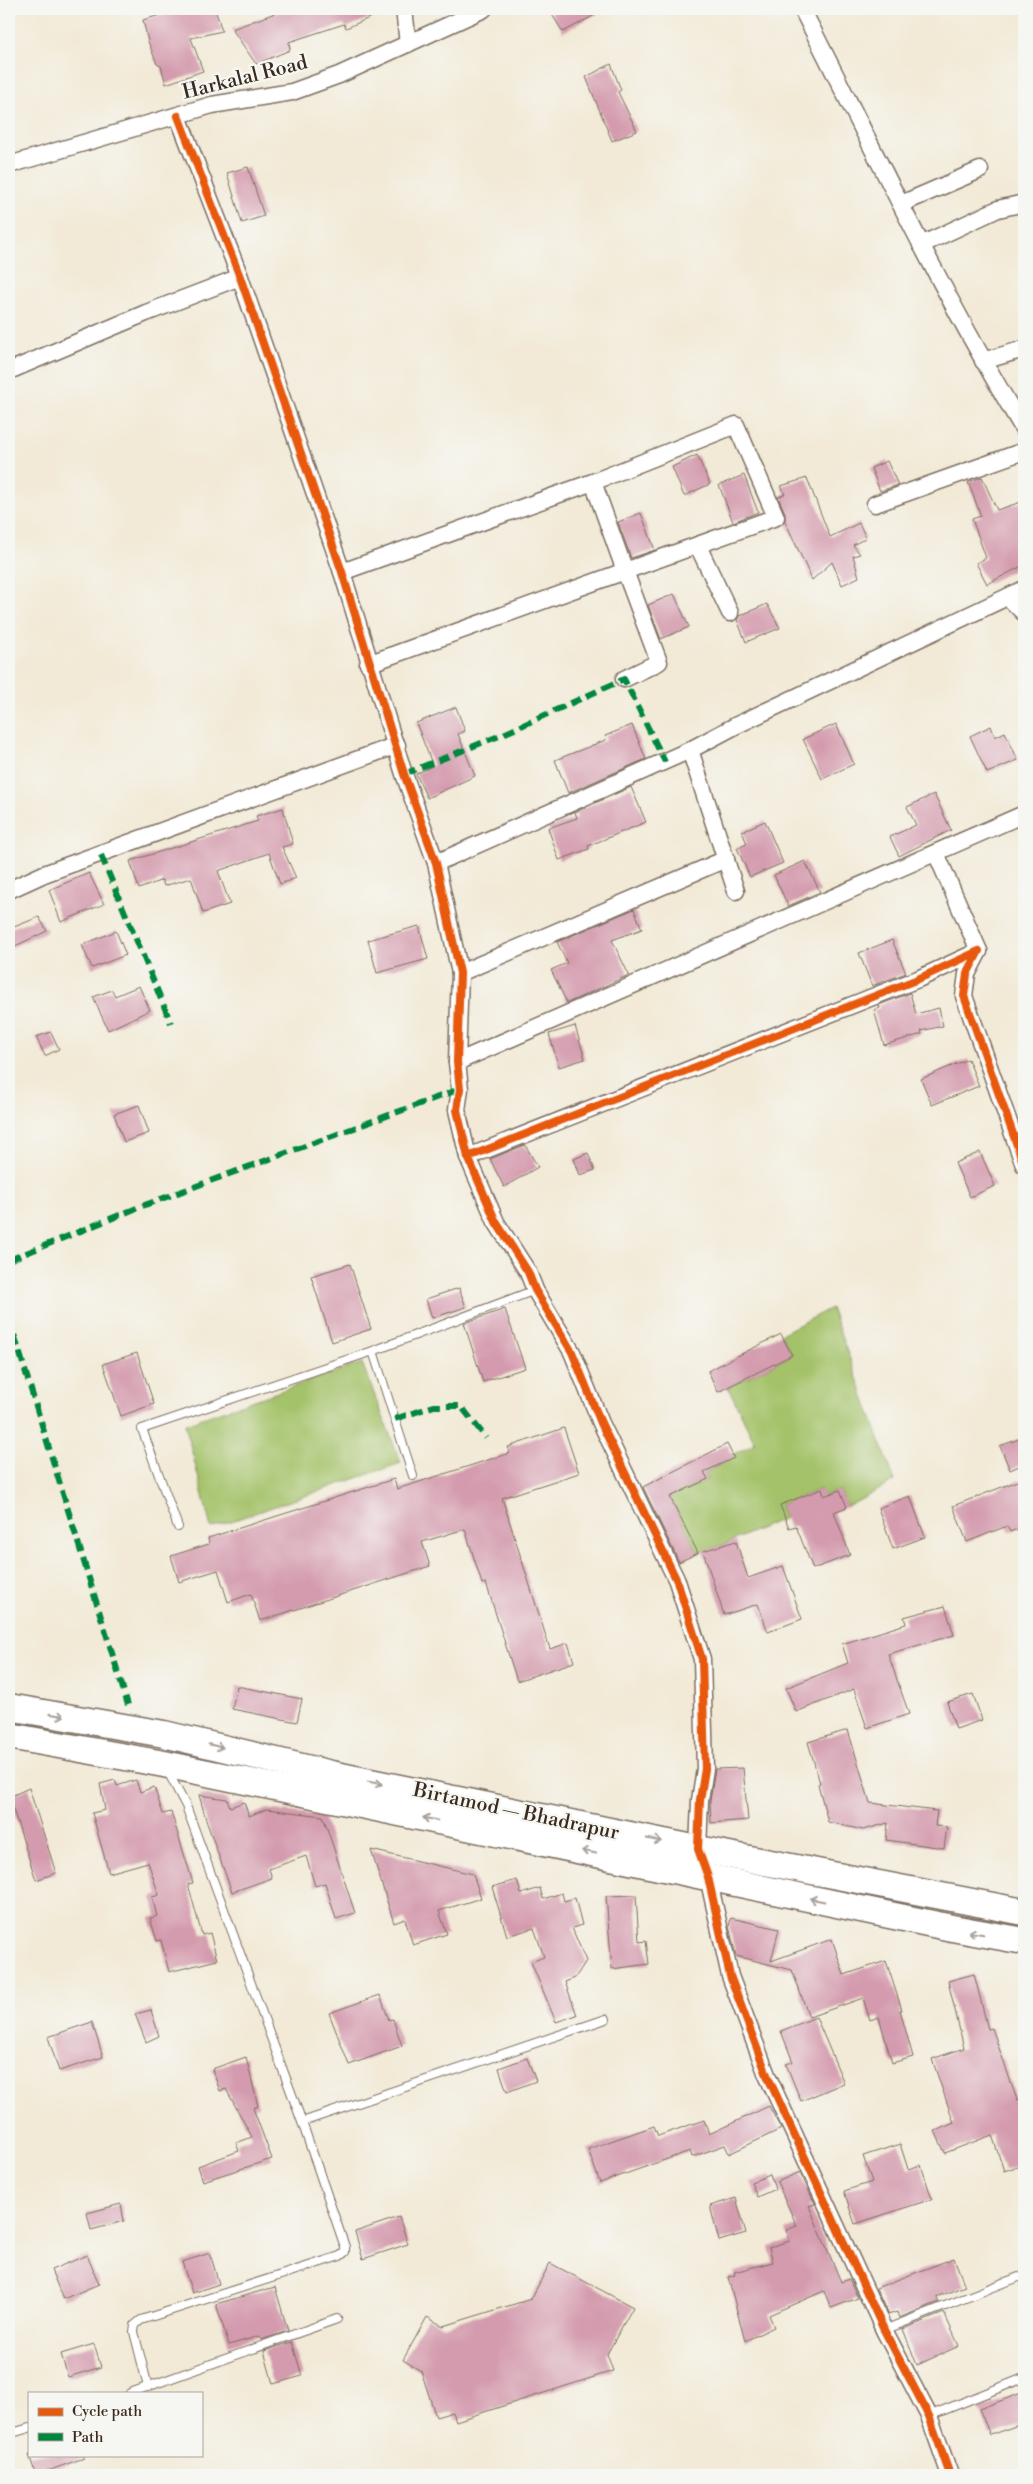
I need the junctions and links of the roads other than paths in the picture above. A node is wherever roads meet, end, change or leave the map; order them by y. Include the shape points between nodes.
1 (404, 9) edge
2 (484, 9) edge
3 (802, 9) edge
4 (408, 44) junction
5 (178, 116) junction
6 (9, 165) edge
7 (980, 170) dead end
8 (1024, 203) edge
9 (900, 204) junction
10 (921, 245) junction
11 (240, 277) junction
12 (1024, 349) edge
13 (983, 361) junction
14 (9, 371) edge
15 (1024, 430) edge
16 (1024, 451) edge
17 (593, 482) junction
18 (875, 504) dead end
19 (698, 546) junction
20 (342, 572) junction
21 (625, 572) junction
22 (1024, 589) edge
23 (1008, 597) junction
24 (1024, 613) edge
25 (730, 614) dead end
26 (368, 664) junction
27 (624, 679) dead end
28 (396, 746) junction
29 (690, 750) junction
30 (1024, 814) edge
31 (936, 853) junction
32 (726, 859) junction
33 (436, 863) junction
34 (9, 890) edge
35 (736, 891) dead end
36 (979, 951) junction
37 (460, 973) junction
38 (457, 1062) junction
39 (468, 1157) junction
40 (1024, 1165) edge
41 (535, 1290) junction
42 (373, 1350) junction
43 (413, 1476) dead end
44 (178, 1527) dead end
45 (9, 1707) edge
46 (9, 1736) edge
47 (164, 1764) junction
48 (326, 1785) junction
49 (698, 1849) junction
50 (708, 1877) junction
51 (1024, 1912) edge
52 (1024, 1941) edge
53 (606, 2019) dead end
54 (302, 2122) junction
55 (1024, 2275) edge
56 (337, 2319) dead end
57 (884, 2330) junction
58 (1024, 2378) edge
59 (148, 2386) junction
60 (133, 2392) edge
61 (929, 2416) junction
62 (28, 2428) edge
63 (9, 2434) edge
64 (950, 2475) edge

1 - 4 street
2 - 4 street, Harkalal Road
3 - 9 street
4 - 5 street, Harkalal Road via 292,92 212,105
5 - 6 street, Harkalal Road
5 - 11 street
7 - 9 street
8 - 10 street via 998,209
9 - 10 street
10 - 13 street
11 - 14 street
11 - 20 street
12 - 13 street
13 - 15 street
16 - 18 street
17 - 19 street via 736,425 776,517
17 - 20 street
17 - 21 street
19 - 21 street
19 - 25 street
20 - 26 street
21 - 26 street
21 - 27 street via 659,662
22 - 23 street
23 - 24 street
23 - 29 street
26 - 28 street
28 - 33 street
28 - 34 street via 44,874
29 - 32 street
29 - 33 street
30 - 31 street
31 - 36 street
31 - 38 street
32 - 35 street
32 - 37 street
33 - 37 street
36 - 39 street
36 - 40 street via 967,974 964,996
37 - 38 street
38 - 39 street via 460,1090 457,1110
39 - 41 street via 496,1222 528,1272
41 - 42 lane
41 - 49 street via 572,1352 601,1422 677,1581 702,1660 705,1769
42 - 43 lane
42 - 44 lane via 142,1429
45 -> 48 main road, Birtamod — Bhadrapur via 164,1734
46 - 47 main road, Birtamod — Bhadrapur
47 - 48 main road, Birtamod — Bhadrapur
47 - 54 lane via 186,1806
48 -> 49 main road, Birtamod — Bhadrapur
50 -> 48 main road, Birtamod — Bhadrapur
49 - 50 street
49 - 51 main road, Birtamod — Bhadrapur
52 -> 50 main road, Birtamod — Bhadrapur
50 - 57 street via 730,1976 767,2075
53 - 54 lane
54 - 59 lane via 345,2252 141,2320 135,2325 134,2332
55 - 57 lane
56 - 59 lane
57 - 61 street
58 - 61 lane
59 - 60 lane
61 - 64 street
62 - 63 lane

